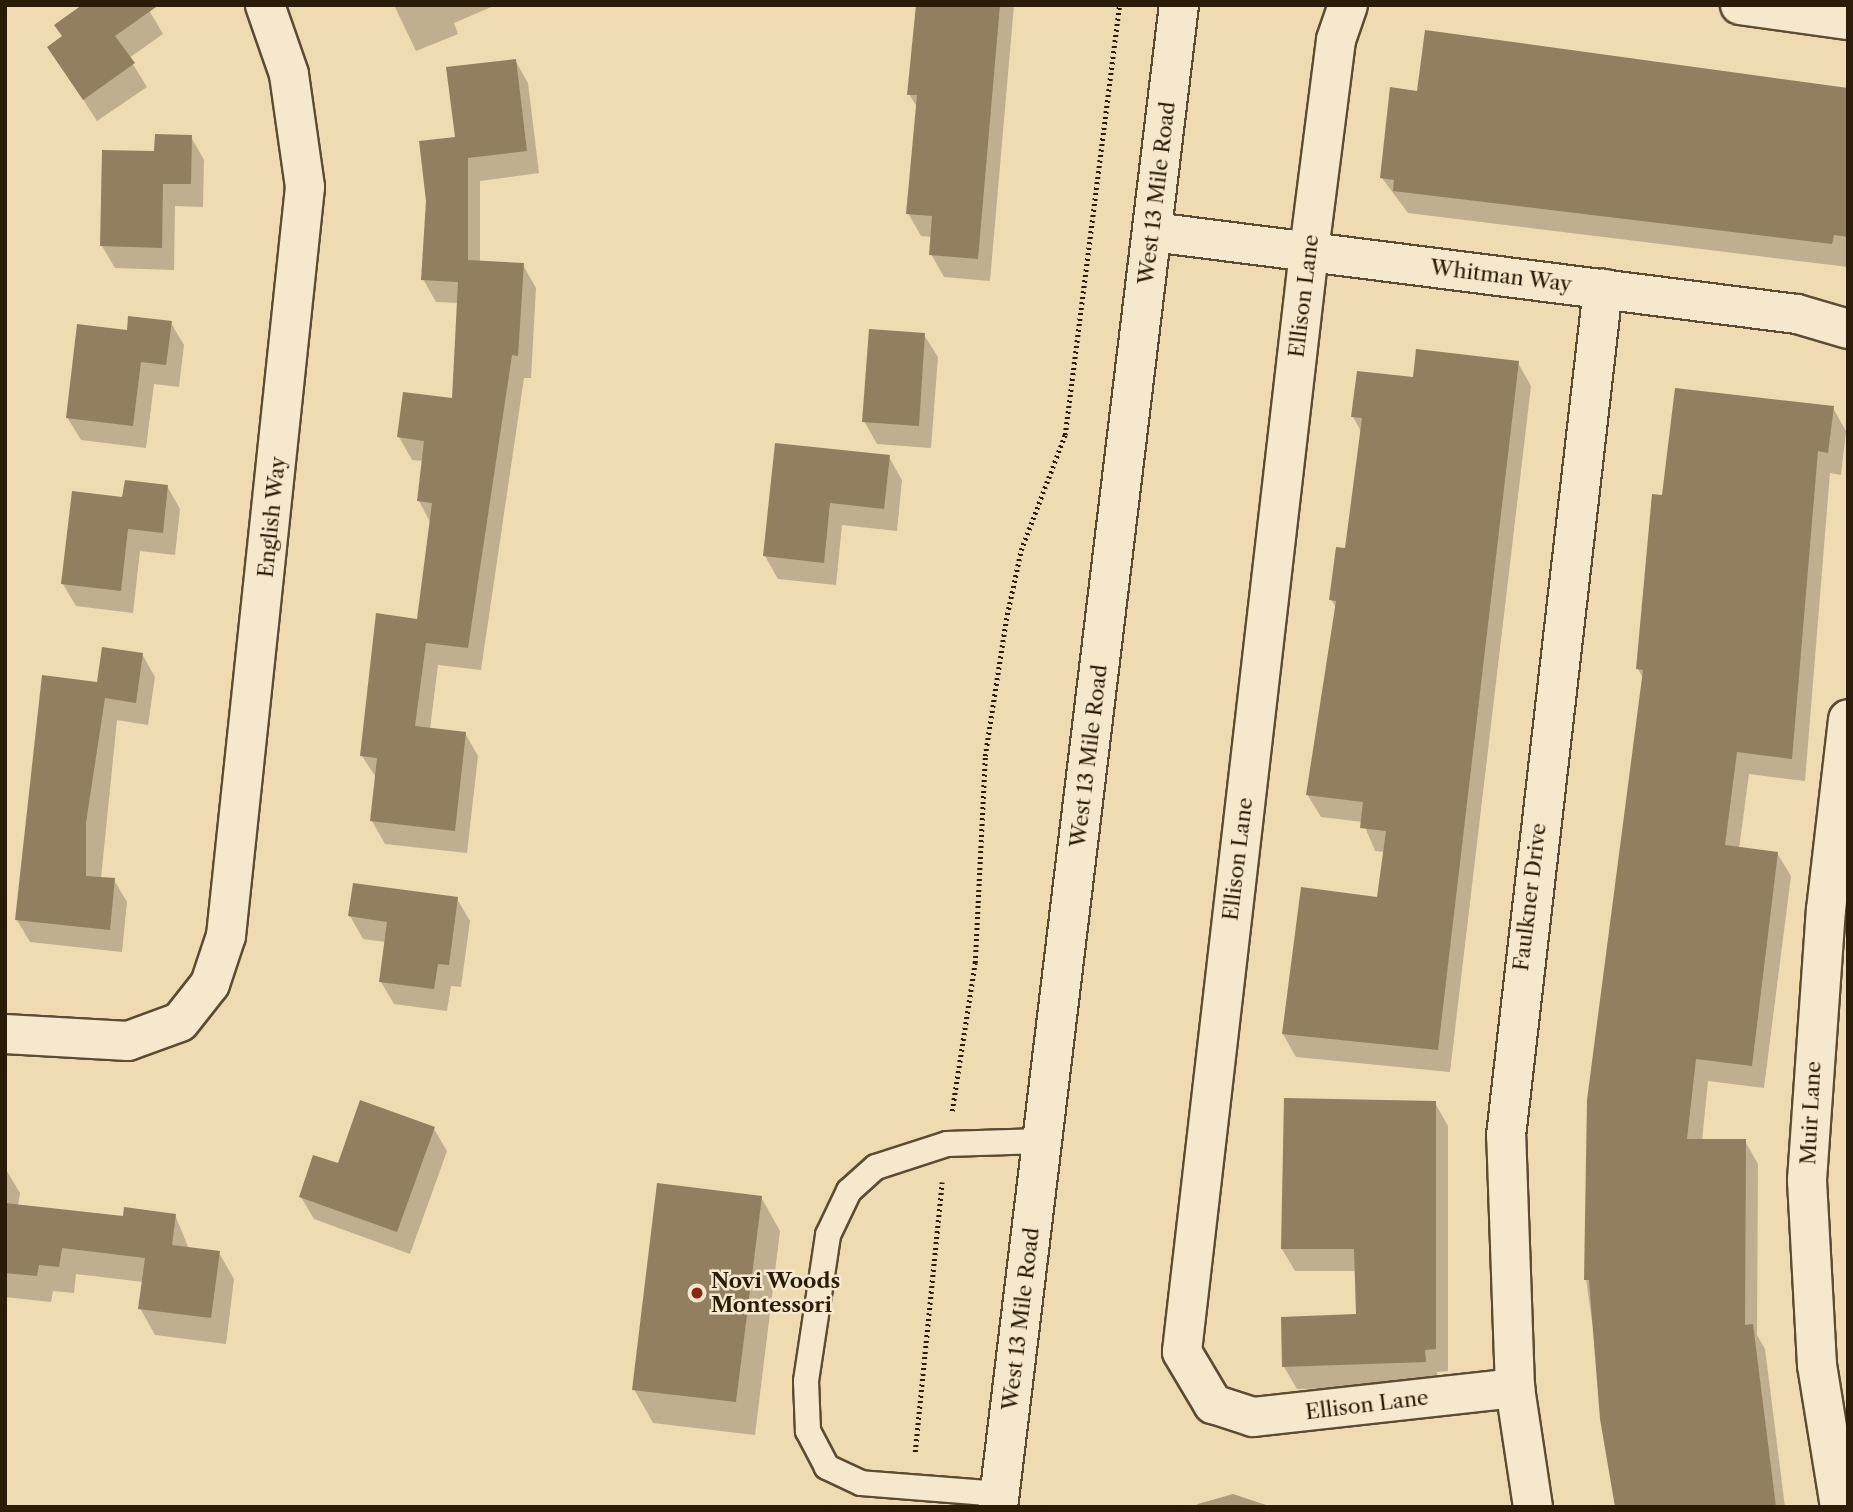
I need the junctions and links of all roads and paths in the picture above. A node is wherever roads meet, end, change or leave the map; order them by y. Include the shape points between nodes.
1 (265, 5) edge
2 (1119, 5) edge
3 (1179, 5) edge
4 (1348, 5) edge
5 (1740, 5) edge
6 (1848, 20) edge
7 (1153, 232) junction
8 (1309, 252) junction
9 (1604, 289) junction
10 (1848, 328) edge
11 (1848, 719) edge
12 (5, 1034) edge
13 (1042, 1142) junction
14 (947, 1144) junction
15 (1514, 1388) junction
16 (909, 1489) junction
17 (999, 1501) edge
18 (1533, 1507) edge
19 (1840, 1507) edge

1 - 12 street, English Way via 302,136 303,239 226,936 210,984 180,1022 128,1041
2 - 14 path via 1065,435 1021,550 1003,633 985,756 975,962
3 - 7 street, West 13 Mile Road
4 - 8 street, Ellison Lane via 1336,40
5 - 6 street
7 - 8 street, Whitman Way
7 - 13 street, West 13 Mile Road
8 - 9 street, Whitman Way
8 - 15 street, Ellison Lane via 1182,1352 1213,1404 1253,1417
9 - 10 street, Whitman Way via 1797,314
9 - 15 street, Faulkner Drive via 1513,1046 1506,1176
11 - 19 street, Muir Lane via 1826,910 1807,1180 1814,1338
13 - 14 lane
13 - 17 street, West 13 Mile Road
14 - 16 path
14 - 16 lane via 876,1167 849,1191 828,1234 806,1381 808,1431 827,1467 861,1483
15 - 18 street, Faulkner Drive
16 - 17 lane

